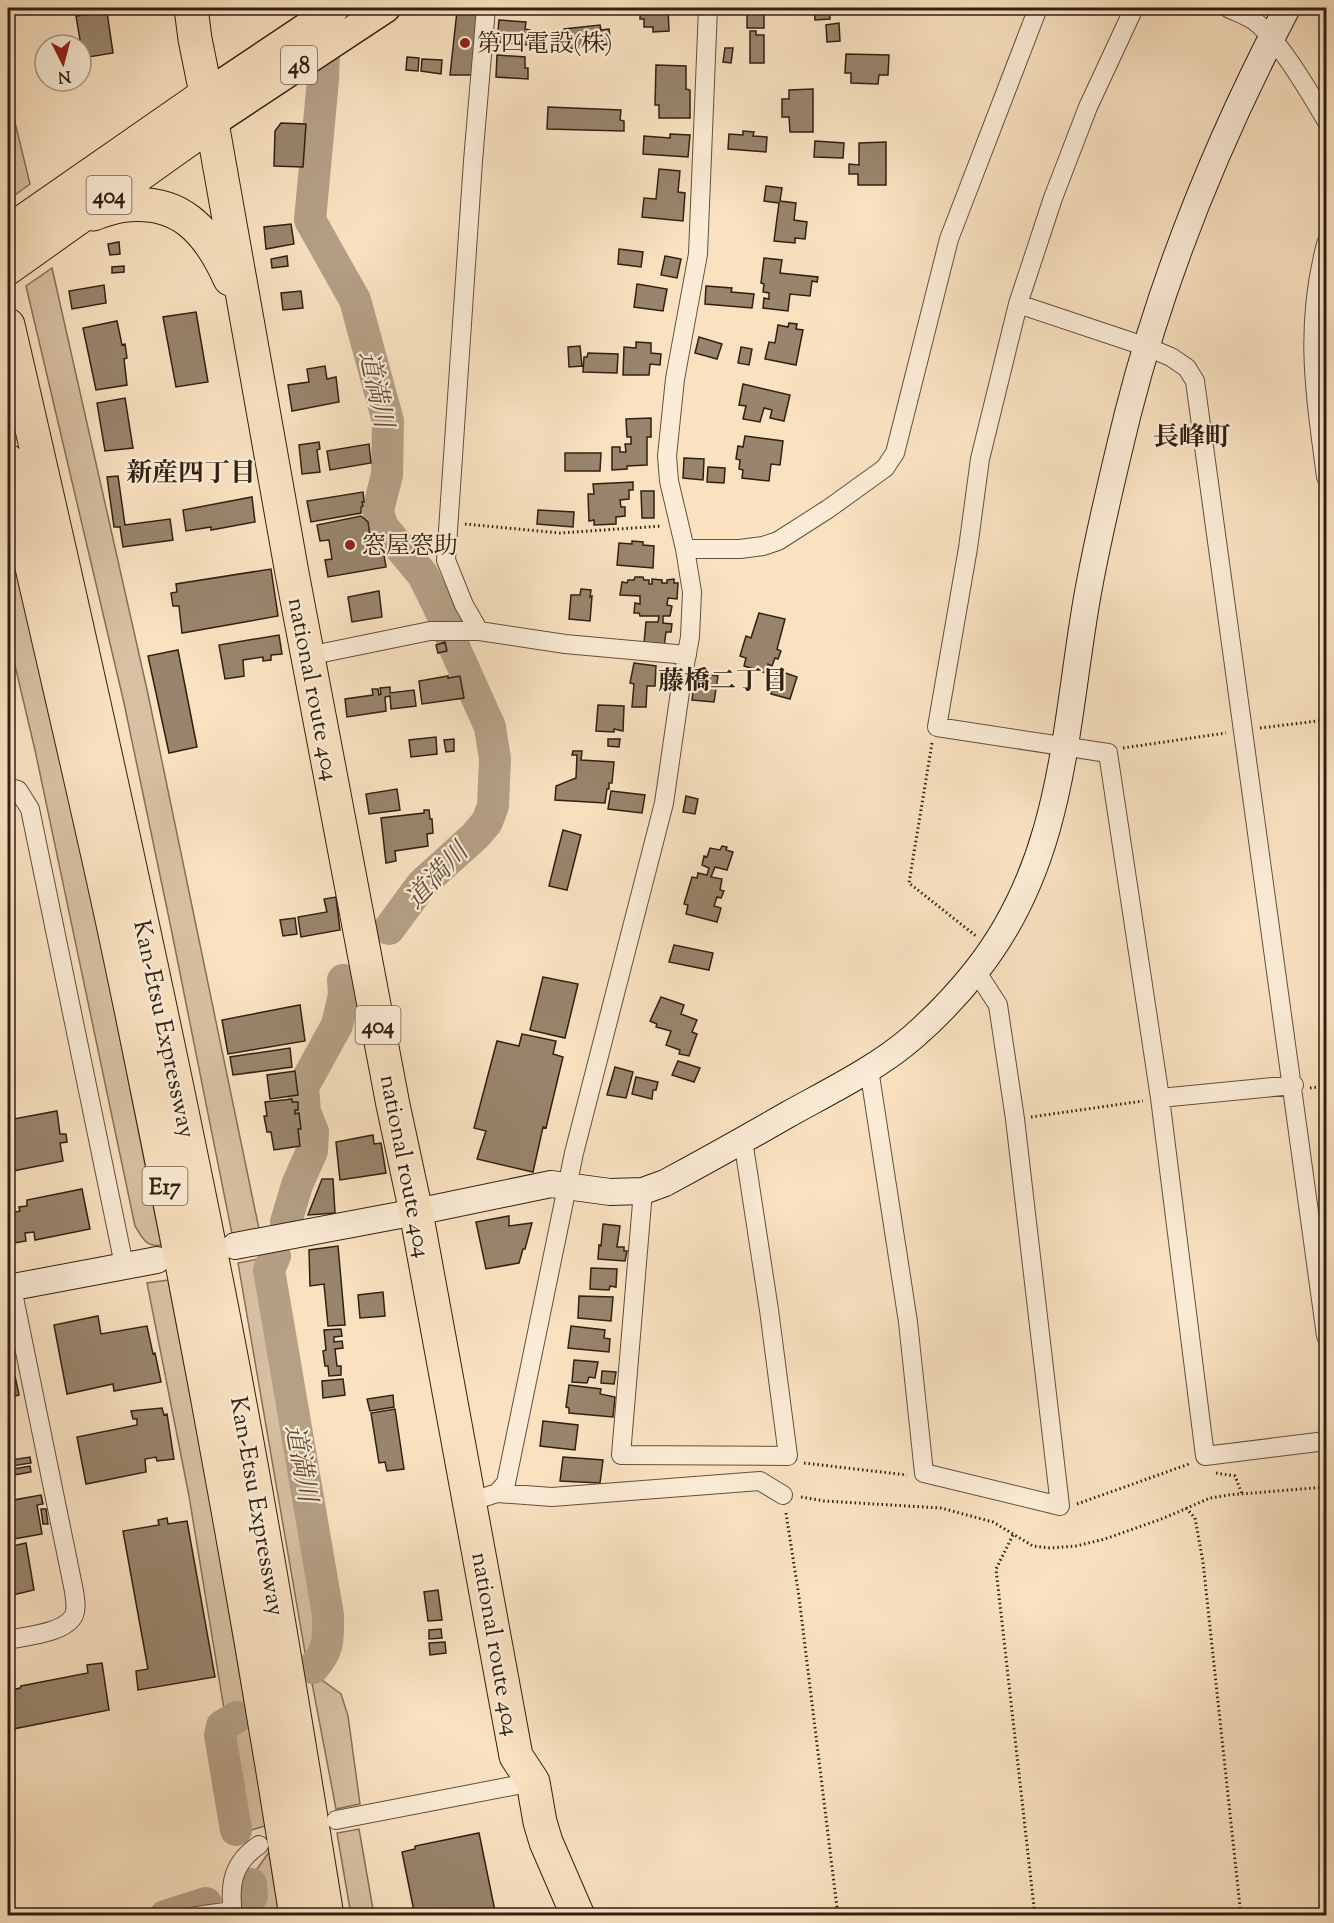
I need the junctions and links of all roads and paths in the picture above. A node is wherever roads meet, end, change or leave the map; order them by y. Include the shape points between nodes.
1 (191, 8) edge
2 (334, 8) edge
3 (386, 8) edge
4 (486, 8) edge
5 (708, 8) edge
6 (1038, 8) edge
7 (1134, 8) edge
8 (1228, 8) edge
9 (1287, 8) edge
10 (1271, 38) junction
11 (209, 109) junction
12 (1326, 120) edge
13 (72, 221) junction
14 (8, 232) edge
15 (1326, 244) edge
16 (8, 268) edge
17 (1018, 304) junction
18 (246, 317) junction
19 (8, 325) edge
20 (1147, 347) junction
21 (8, 461) edge
22 (1326, 477) edge
23 (447, 521) junction
24 (679, 524) junction
25 (686, 549) junction
26 (479, 631) junction
27 (687, 655) junction
28 (308, 656) junction
29 (1326, 720) edge
30 (937, 727) junction
31 (1244, 730) junction
32 (1064, 747) junction
33 (1108, 753) junction
34 (8, 787) edge
35 (992, 949) junction
36 (976, 971) junction
37 (869, 1069) junction
38 (1294, 1085) junction
39 (1160, 1098) junction
40 (1015, 1119) junction
41 (743, 1140) junction
42 (568, 1185) junction
43 (643, 1191) junction
44 (416, 1212) junction
45 (235, 1246) dead end
46 (157, 1260) dead end
47 (124, 1265) junction
48 (10, 1288) edge
49 (1326, 1336) edge
50 (1326, 1441) edge
51 (788, 1456) junction
52 (1205, 1456) junction
53 (924, 1473) junction
54 (1242, 1494) dead end
55 (783, 1495) joint
56 (484, 1498) junction
57 (1060, 1506) junction
58 (1186, 1508) dead end
59 (1013, 1536) dead end
60 (8, 1640) edge
61 (533, 1782) junction
62 (336, 1820) dead end
63 (259, 1845) dead end
64 (233, 1913) edge
65 (196, 1916) edge
66 (296, 1916) edge
67 (327, 1916) edge
68 (578, 1916) edge
69 (838, 1916) edge
70 (1035, 1916) edge
71 (1241, 1916) edge

1 - 11 highway, national route 404 / 404
2 - 11 main road, 48
3 - 11 main road, 48
4 - 23 street
5 - 24 street via 698,254 667,445 669,481
6 - 25 street via 950,240 895,453 885,468 778,541 740,549
7 - 17 street via 1088,107
8 - 10 street via 1254,20
9 - 10 street
10 - 12 street
10 - 20 street via 1212,167
11 - 13 highway, 404
11 - 14 highway, 404
11 - 18 highway, national route 404 / 404
13 - 16 highway, 404
13 - 18 highway via 119,206 145,205 176,212 219,254
15 - 22 street via 1312,342
17 - 20 street
17 - 30 street via 980,459
18 - 28 highway, national route 404 / 404
19 - 67 highway, Kan-Etsu Expressway / E17 via 115,795 218,1287
20 - 31 street via 1187,368 1198,391
20 - 32 street via 1128,412 1088,596
21 - 66 highway, Kan-Etsu Expressway / E17 via 112,923 170,1210 248,1626
23 - 24 path via 560,533
23 - 26 street via 446,560
24 - 25 street
25 - 27 street via 692,592
26 - 27 street via 565,644
26 - 28 street via 430,631
27 - 42 street via 664,803
28 - 44 highway, national route 404 / 404
29 - 31 path
30 - 32 street
30 - 35 path via 909,883
31 - 33 path via 1125,747
31 - 38 street
32 - 33 street
32 - 35 street via 1055,802 1038,860
33 - 39 street
34 - 47 street via 18,790 30,809
35 - 36 street
36 - 37 street via 911,1039
36 - 40 street via 998,1005
37 - 41 street
37 - 53 street via 908,1323
38 - 39 street
38 - 49 street
39 - 40 path
39 - 52 street
40 - 57 street
41 - 43 street via 665,1184
41 - 51 street
42 - 43 street via 610,1192
42 - 44 street via 534,1187
42 - 56 street via 506,1483
43 - 51 street via 621,1455
44 - 45 street
44 - 56 highway, national route 404 / 404
46 - 47 street
47 - 48 street
48 - 60 street via 76,1607 74,1616 60,1628
50 - 52 street
51 - 53 path via 808,1465
52 - 54 path via 1214,1473 1235,1476
52 - 57 path via 1082,1504
53 - 57 street
55 - 56 street via 760,1481 552,1497
55 - 69 path
56 - 61 highway, national route 404 / 404 via 516,1756
58 - 71 path via 1195,1518 1203,1562
59 - 70 path via 996,1569
61 - 62 street
61 - 68 highway, national route 404 / 404 via 546,1842
63 - 64 street via 239,1862 232,1883
64 - 65 street

